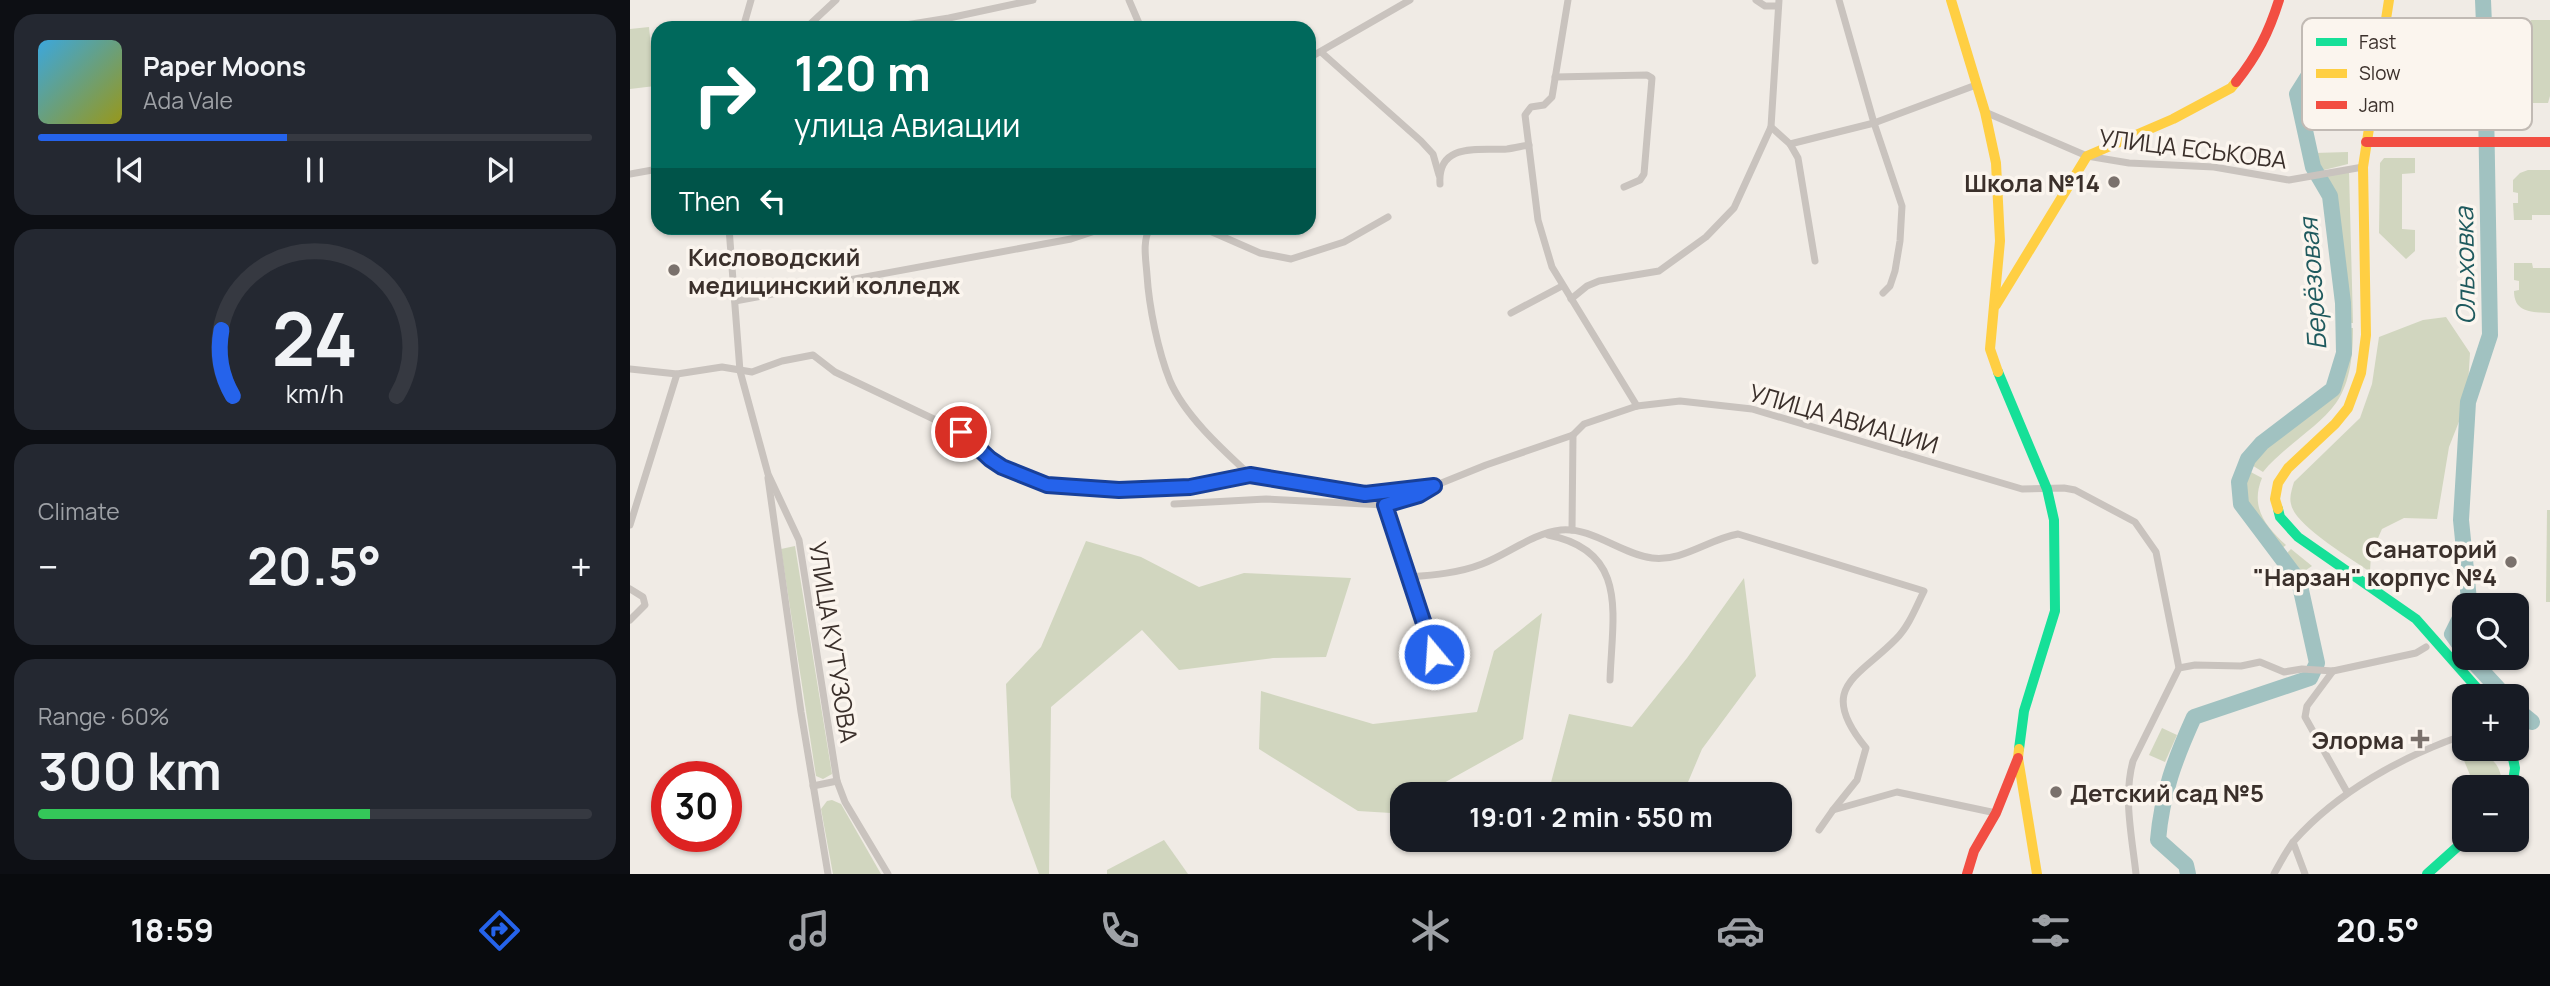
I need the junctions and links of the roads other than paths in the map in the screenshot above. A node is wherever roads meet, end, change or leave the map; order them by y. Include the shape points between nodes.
1 (751, 0) edge
2 (836, 0) edge
3 (1033, 0) edge
4 (1129, 0) edge
5 (1410, 0) edge
6 (1568, 0) edge
7 (1756, 0) edge
8 (1839, 0) edge
9 (1951, 0) edge
10 (2279, 0) edge
11 (2389, 0) edge
12 (1779, 3) edge
13 (2386, 18) edge
14 (745, 21) edge
15 (814, 21) edge
16 (931, 21) edge
17 (1138, 21) edge
18 (1321, 52) junction
19 (1316, 54) edge
20 (1555, 77) junction
21 (1976, 85) junction
22 (1985, 112) junction
23 (1874, 123) junction
24 (1771, 127) junction
25 (2367, 130) edge
26 (2365, 142) junction
27 (2550, 142) edge
28 (1790, 144) junction
29 (1529, 145) junction
30 (2087, 156) junction
31 (2363, 167) junction
32 (651, 170) edge
33 (630, 174) edge
34 (1624, 187) dead end
35 (1388, 216) dead end
36 (730, 235) edge
37 (1083, 235) edge
38 (1147, 235) edge
39 (1219, 235) edge
40 (1815, 261) dead end
41 (1562, 285) junction
42 (1882, 293) dead end
43 (1571, 299) junction
44 (735, 301) junction
45 (1994, 309) junction
46 (1511, 313) dead end
47 (630, 369) edge
48 (740, 371) junction
49 (677, 374) junction
50 (1637, 406) junction
51 (1573, 435) junction
52 (768, 474) junction
53 (1250, 475) junction
54 (1434, 486) junction
55 (2047, 489) junction
56 (634, 496) edge
57 (1174, 504) dead end
58 (1385, 505) junction
59 (630, 525) edge
60 (1572, 530) junction
61 (1544, 534) junction
62 (1409, 577) junction
63 (630, 589) edge
64 (630, 620) edge
65 (2426, 647) dead end
66 (1434, 654) dead end
67 (2179, 668) junction
68 (2333, 671) junction
69 (1610, 680) dead end
70 (2473, 684) edge
71 (2452, 739) edge
72 (2018, 758) junction
73 (837, 782) junction
74 (813, 786) junction
75 (2347, 792) junction
76 (1833, 810) junction
77 (1996, 814) junction
78 (1819, 830) dead end
79 (2293, 842) junction
80 (2452, 852) edge
81 (828, 874) edge
82 (888, 874) edge
83 (1967, 874) edge
84 (2037, 874) edge
85 (2136, 874) edge
86 (2274, 874) edge
87 (2305, 874) edge
88 (2427, 874) edge

1 - 14 street
2 - 15 street
3 - 16 street
4 - 17 street
5 - 18 street
6 - 20 street
7 - 12 street via 1765,6
8 - 23 street
9 - 21 street
10 - 30 street via 2256,57 2231,88
11 - 13 street
12 - 24 street
18 - 19 street
18 - 29 street via 1421,141 1433,154 1440,180 1442,166 1461,151
20 - 29 street via 1552,97 1525,115
20 - 34 street via 1652,78 1644,174
21 - 22 street
21 - 23 street
22 - 30 street, УЛИЦА ЕСЬКОВА
22 - 45 street via 1999,198
23 - 28 street
23 - 42 street via 1902,206 1895,271
24 - 28 street
24 - 43 street via 1734,208 1706,237 1659,271 1599,281
25 - 26 street
26 - 27 street
26 - 31 street
28 - 40 street via 1798,158
29 - 41 street via 1538,220
30 - 31 street, УЛИЦА ЕСЬКОВА via 2214,167 2289,180
30 - 45 street
31 - 70 street via 2366,335 2358,382 2340,419 2277,481 2275,507 2284,525 2298,537 2416,620
32 - 33 street
35 - 39 street via 1344,242 1291,260 1260,253
36 - 44 street, УЛИЦА КУТУЗОВА
37 - 44 street
38 - 53 street via 1149,303 1170,381 1202,426
41 - 43 street
41 - 46 street
43 - 50 street
44 - 48 street, УЛИЦА КУТУЗОВА
45 - 55 street via 1990,334 1993,360
47 - 49 street, УЛИЦА АВИАЦИИ
48 - 49 street, УЛИЦА АВИАЦИИ via 722,368
48 - 52 street, УЛИЦА КУТУЗОВА
48 - 53 street, УЛИЦА АВИАЦИИ via 752,372 813,355 835,372 961,432 1002,467 1047,485 1119,490 1190,487
49 - 56 street
50 - 51 street, УЛИЦА АВИАЦИИ via 1584,424
50 - 55 street, УЛИЦА АВИАЦИИ via 1680,401 1752,409 2022,489
51 - 54 street, УЛИЦА АВИАЦИИ
51 - 60 street
52 - 73 street, УЛИЦА КУТУЗОВА via 799,540
52 - 74 street, УЛИЦА КУТУЗОВА
53 - 54 street, УЛИЦА АВИАЦИИ via 1365,494
54 - 58 street, УЛИЦА АВИАЦИИ
55 - 67 street, УЛИЦА АВИАЦИИ via 2075,490 2135,522 2156,552
55 - 72 street via 2054,520 2055,611 2024,711
56 - 59 street
57 - 58 street, УЛИЦА АВИАЦИИ via 1266,499
58 - 62 street
60 - 61 street
60 - 76 street via 1649,558 1664,559 1738,534 1924,591 1898,638 1847,685 1847,718 1866,748 1857,780
61 - 62 street via 1482,564 1441,575
61 - 69 street via 1592,552 1610,582
62 - 66 street
63 - 64 street via 643,597 645,605
65 - 68 street
67 - 68 street via 2260,662 2284,672
67 - 85 street via 2129,773
68 - 75 street via 2306,706 2305,717
71 - 75 street
72 - 77 street
72 - 84 street
73 - 74 street
73 - 82 street, УЛИЦА КУТУЗОВА
74 - 81 street, УЛИЦА КУТУЗОВА
75 - 79 street
76 - 77 street via 1897,792
76 - 78 street
77 - 83 street via 1974,851
79 - 86 street
79 - 87 street
80 - 88 street

